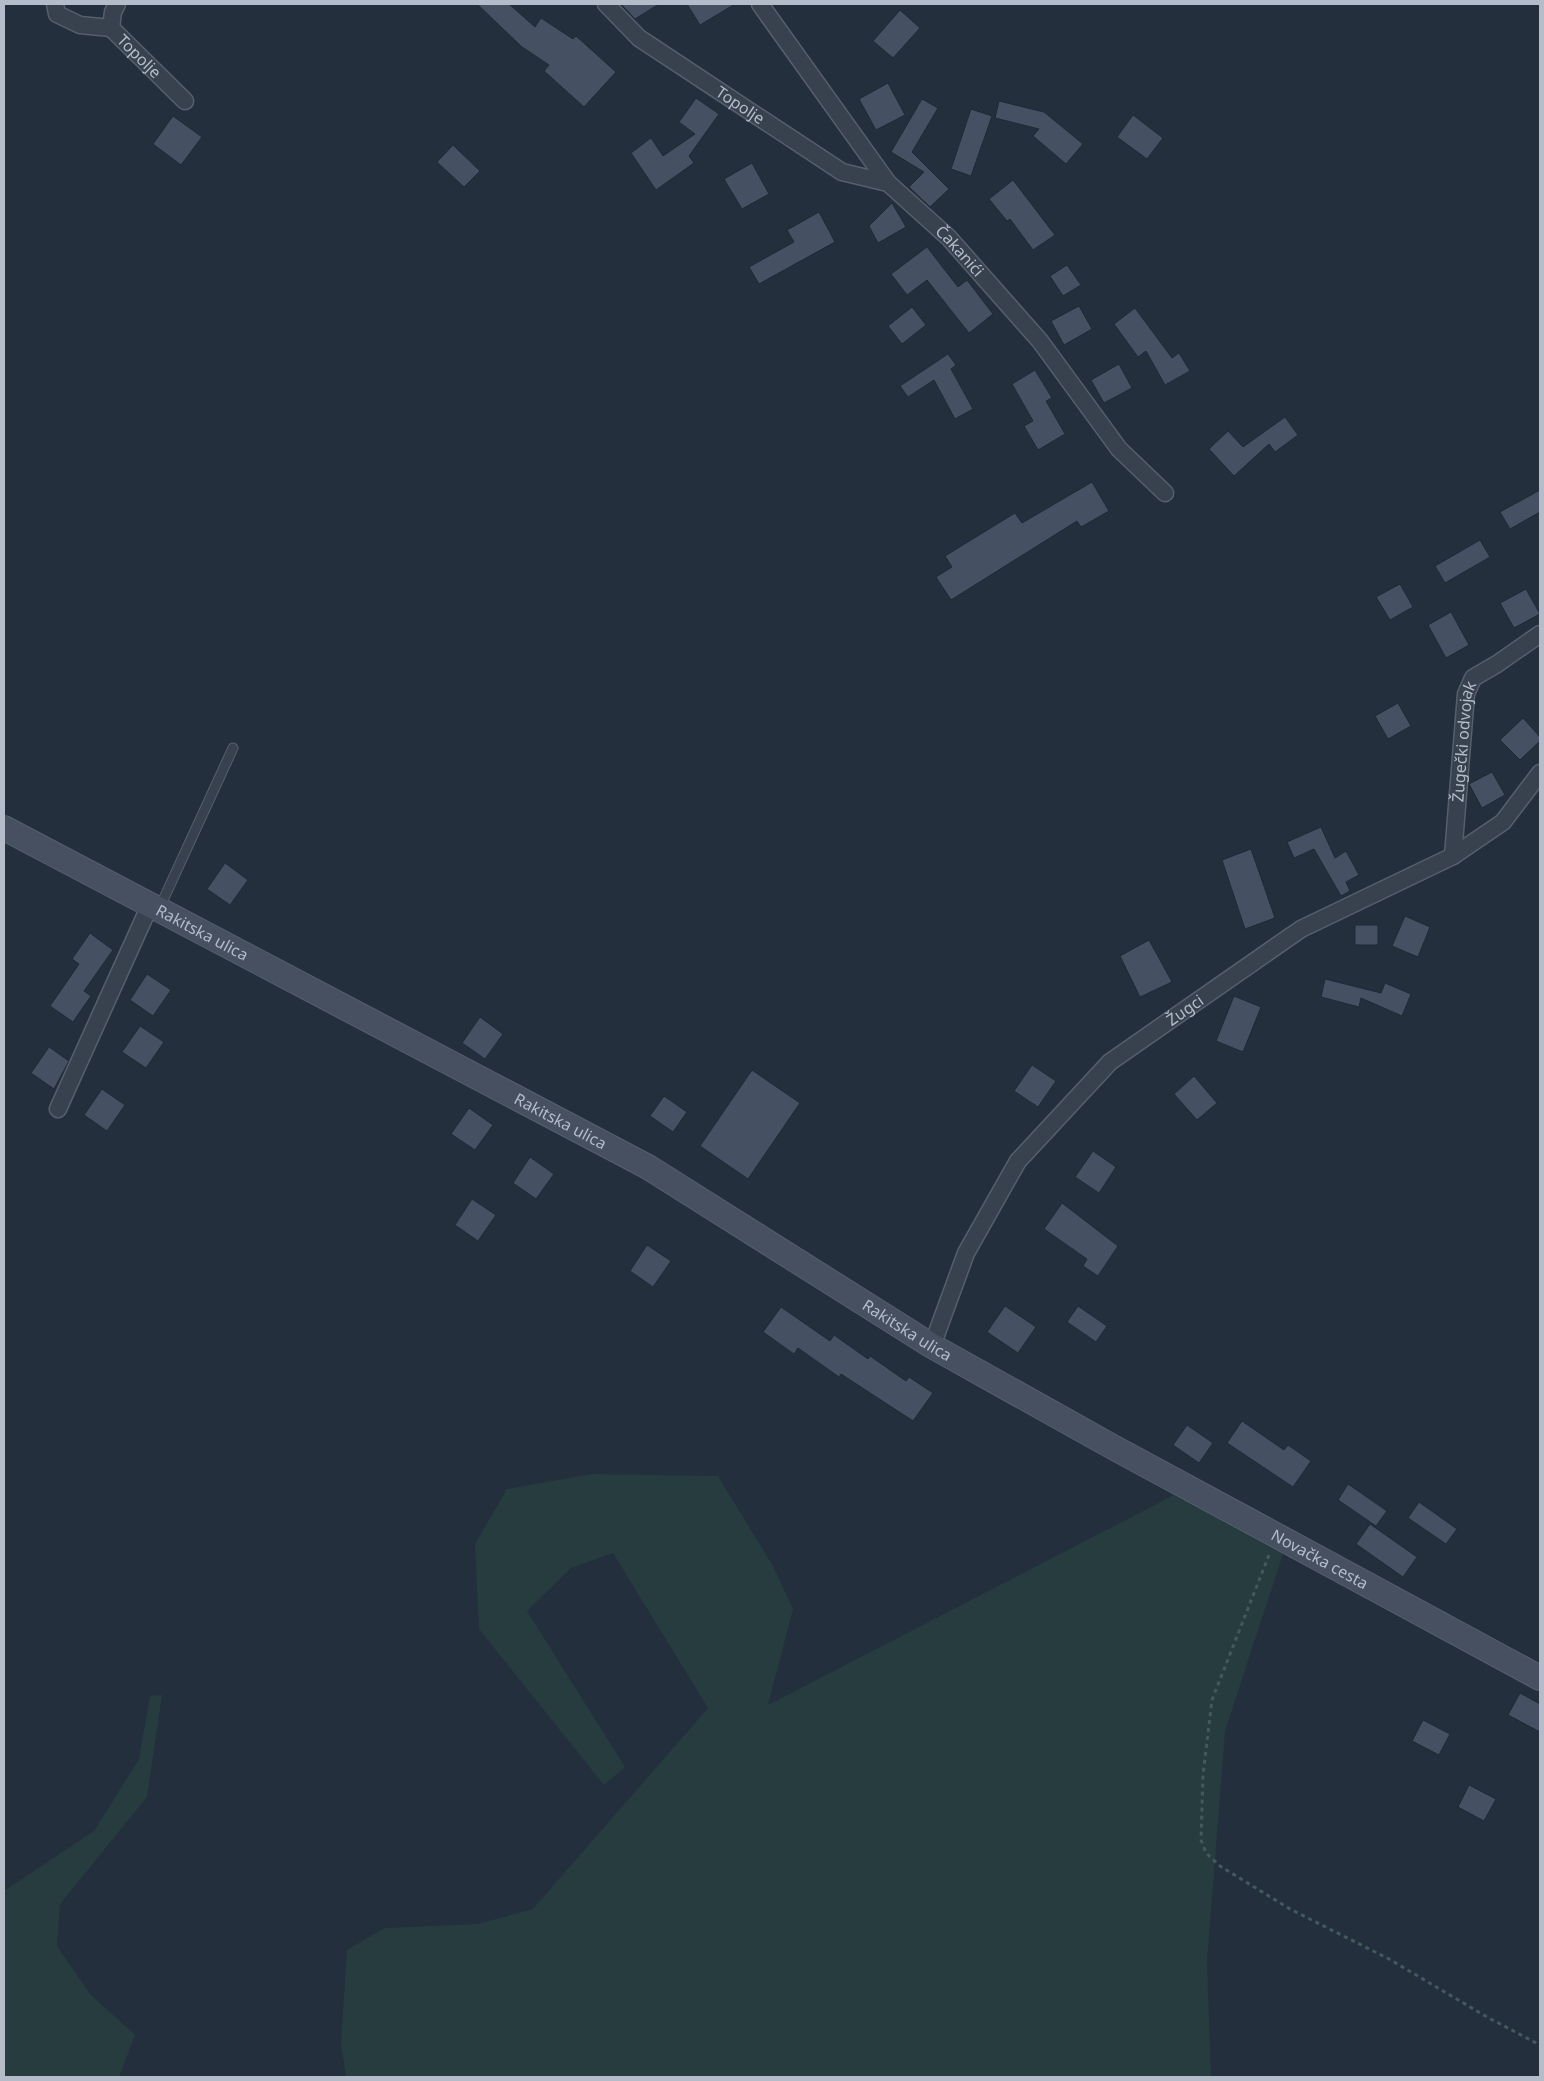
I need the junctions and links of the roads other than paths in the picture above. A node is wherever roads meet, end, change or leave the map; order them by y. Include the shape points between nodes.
1 (55, 4) edge
2 (117, 4) edge
3 (606, 4) edge
4 (760, 4) edge
5 (111, 28) junction
6 (185, 101) dead end
7 (888, 183) junction
8 (1165, 493) dead end
9 (1540, 634) edge
10 (233, 748) dead end
11 (1540, 773) edge
12 (4, 828) edge
13 (1453, 856) junction
14 (154, 907) junction
15 (58, 1108) dead end
16 (932, 1346) junction
17 (1101, 1440) joint
18 (1540, 1678) edge

1 - 5 street via 57,14 80,24
2 - 5 street, Topolje
3 - 7 street, Topolje via 639,38 842,172
4 - 7 street, Čakanići
5 - 6 street, Topolje
7 - 8 street, Čakanići via 949,238 1040,341 1119,449
9 - 13 street, Žugečki odvojak via 1473,678 1466,694
10 - 14 lane
11 - 13 street, Žugci via 1503,822
12 - 14 street, Rakitska ulica
13 - 16 street, Žugci via 1301,929 1110,1062 1018,1161 966,1252
14 - 15 street
14 - 16 street, Rakitska ulica via 648,1167
16 - 17 street, Rakitska ulica
17 - 18 street, Novačka cesta

